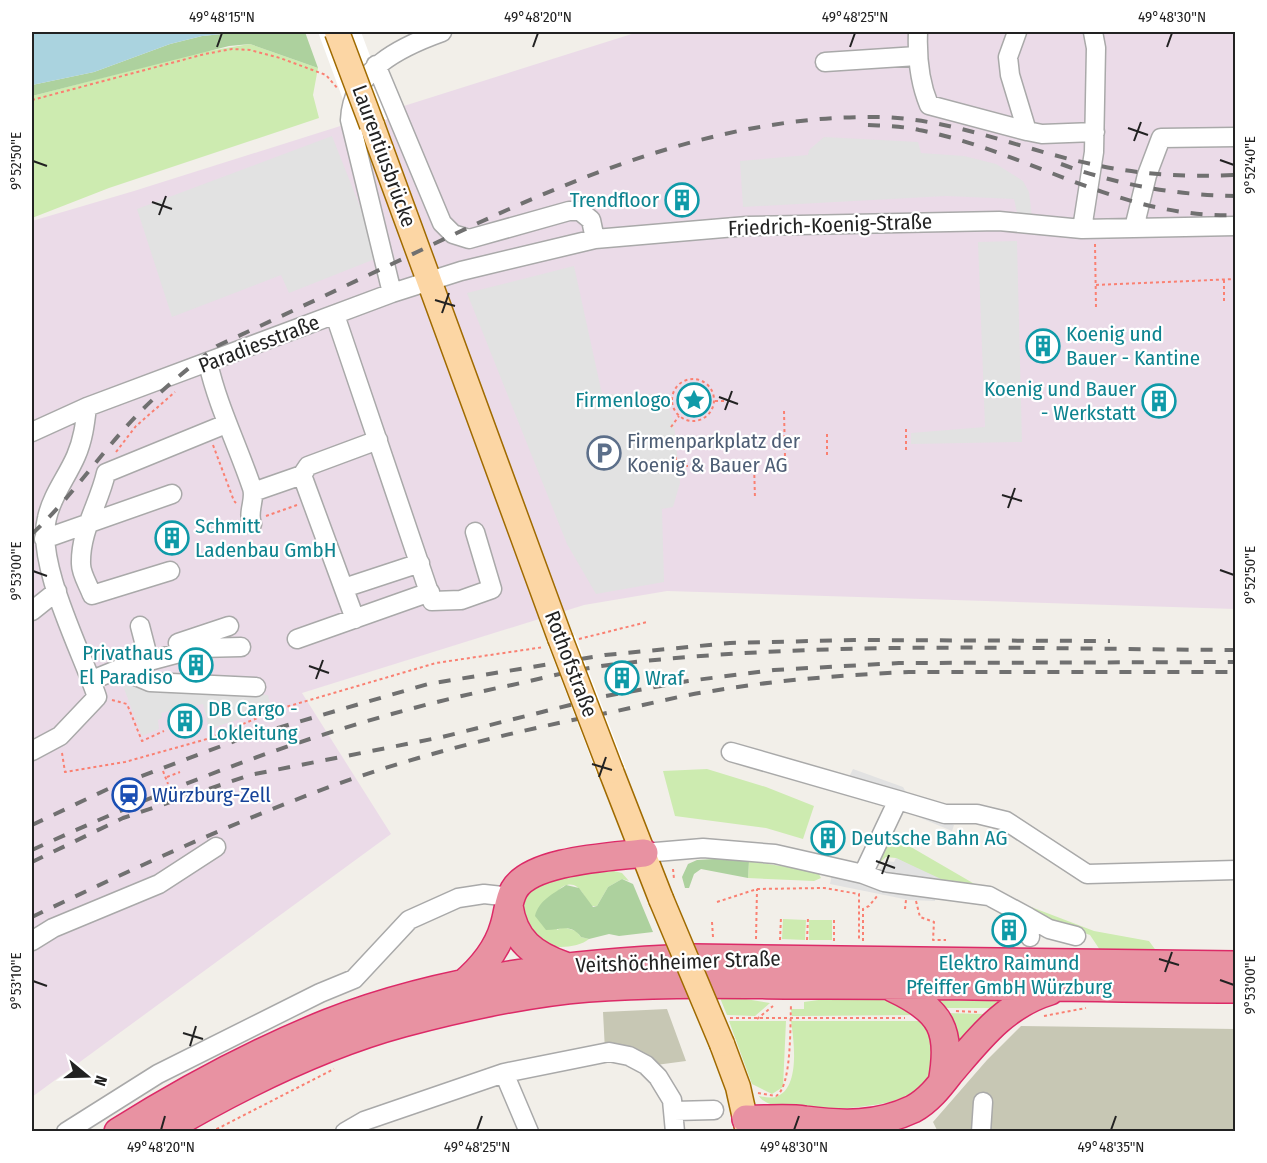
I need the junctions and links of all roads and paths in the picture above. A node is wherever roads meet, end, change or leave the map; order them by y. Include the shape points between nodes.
1 (338, 32) edge
2 (442, 32) edge
3 (918, 32) edge
4 (1017, 32) edge
5 (1093, 32) edge
6 (917, 56) junction
7 (825, 62) dead end
8 (376, 64) junction
9 (32, 100) edge
10 (351, 105) junction
11 (1027, 130) junction
12 (1095, 132) junction
13 (1236, 137) edge
14 (1236, 226) edge
15 (1134, 228) junction
16 (1088, 229) junction
17 (595, 238) junction
18 (1236, 279) edge
19 (1224, 280) junction
20 (430, 281) junction
21 (1095, 285) junction
22 (392, 293) junction
23 (1224, 303) dead end
24 (1096, 308) dead end
25 (335, 315) junction
26 (208, 363) junction
27 (182, 389) dead end
28 (672, 399) junction
29 (664, 400) dead end
30 (715, 401) junction
31 (724, 401) dead end
32 (87, 406) junction
33 (784, 411) dead end
34 (680, 416) junction
35 (226, 424) junction
36 (671, 427) dead end
37 (906, 429) dead end
38 (32, 432) edge
39 (827, 434) dead end
40 (378, 440) junction
41 (906, 452) dead end
42 (114, 454) dead end
43 (827, 455) dead end
44 (785, 456) dead end
45 (676, 457) dead end
46 (754, 463) dead end
47 (702, 466) dead end
48 (302, 475) junction
49 (254, 492) junction
50 (172, 494) dead end
51 (755, 499) dead end
52 (88, 521) junction
53 (252, 524) dead end
54 (475, 532) dead end
55 (44, 539) junction
56 (420, 563) junction
57 (170, 572) dead end
58 (344, 588) junction
59 (429, 592) junction
60 (92, 595) junction
61 (60, 599) junction
62 (32, 611) edge
63 (355, 619) junction
64 (647, 622) dead end
65 (140, 626) dead end
66 (229, 627) dead end
67 (297, 639) dead end
68 (561, 641) junction
69 (241, 647) dead end
70 (147, 653) junction
71 (119, 669) junction
72 (93, 683) junction
73 (256, 687) dead end
74 (164, 731) dead end
75 (60, 736) junction
76 (32, 751) edge
77 (731, 752) dead end
78 (164, 771) dead end
79 (180, 772) dead end
80 (167, 777) junction
81 (168, 784) dead end
82 (898, 800) junction
83 (216, 847) dead end
84 (644, 853) junction
85 (673, 869) dead end
86 (1236, 870) edge
87 (673, 874) dead end
88 (863, 874) junction
89 (884, 882) junction
90 (916, 886) junction
91 (757, 889) junction
92 (510, 902) junction
93 (717, 902) dead end
94 (781, 917) dead end
95 (1028, 917) junction
96 (808, 918) dead end
97 (834, 918) dead end
98 (712, 922) dead end
99 (1076, 936) dead end
100 (1030, 937) dead end
101 (764, 939) dead end
102 (772, 939) dead end
103 (859, 940) dead end
104 (32, 941) edge
105 (713, 943) dead end
106 (807, 943) dead end
107 (947, 943) dead end
108 (834, 944) dead end
109 (863, 944) dead end
110 (1236, 965) edge
111 (566, 967) junction
112 (462, 985) junction
113 (887, 985) junction
114 (1059, 988) junction
115 (1236, 989) edge
116 (1096, 1006) dead end
117 (1041, 1016) dead end
118 (936, 1017) junction
119 (726, 1018) dead end
120 (757, 1019) junction
121 (789, 1019) junction
122 (996, 1020) junction
123 (339, 1066) dead end
124 (504, 1073) junction
125 (942, 1083) junction
126 (754, 1092) dead end
127 (983, 1102) dead end
128 (714, 1110) dead end
129 (674, 1112) junction
130 (747, 1125) edge
131 (816, 1128) edge
132 (66, 1131) edge
133 (118, 1131) edge
134 (161, 1131) edge
135 (211, 1131) edge
136 (345, 1131) edge
137 (529, 1131) edge
138 (675, 1131) edge
139 (981, 1131) edge

1 - 20 main road, Laurentiusbrücke, bridge
2 - 8 street via 414,41
3 - 6 street
4 - 11 street via 1008,57
5 - 12 street
6 - 7 street
6 - 11 street via 928,105
8 - 10 street
8 - 17 street via 442,223 453,234 469,239 580,211 591,220
9 - 10 path via 231,49 280,58 326,75
10 - 22 street via 350,120
11 - 12 street via 1042,134
12 - 16 street
13 - 15 street via 1161,138 1147,174
14 - 15 street, Friedrich-Koenig-Straße
15 - 16 street, Friedrich-Koenig-Straße
16 - 17 street, Friedrich-Koenig-Straße via 999,221 747,226
16 - 21 path
17 - 20 street, Friedrich-Koenig-Straße
18 - 19 path
19 - 21 path
19 - 23 path
20 - 22 street, Paradiesstraße
20 - 68 main road, Rothofstraße
21 - 24 path
22 - 25 street, Paradiesstraße
25 - 26 street, Paradiesstraße
25 - 40 street
26 - 32 street, Paradiesstraße
26 - 35 street
27 - 42 path via 155,408
28 - 29 path
28 - 30 path via 676,387 694,378 707,383
28 - 34 path
30 - 31 path
30 - 34 path via 703,419 688,421
32 - 38 street, Paradiesstraße
32 - 55 street via 84,433 51,502
33 - 44 path
34 - 36 path
35 - 49 street
35 - 52 street via 106,473
37 - 41 path
39 - 43 path
40 - 48 street via 308,466
40 - 56 street
45 - 47 path via 676,466
46 - 51 path
48 - 49 street
48 - 58 street
49 - 53 street via 248,514
50 - 52 street
52 - 55 street
52 - 60 street via 81,565
54 - 59 street via 492,589 461,600 432,601
55 - 61 street
56 - 58 street
56 - 59 street
57 - 60 street
58 - 63 street
59 - 63 street
60 - 61 street
61 - 62 street
61 - 72 street
63 - 67 street
64 - 68 path
65 - 70 street
66 - 70 street
68 - 75 path via 436,663 279,709 207,739 125,762 65,772
68 - 84 main road, Rothofstraße, bridge
69 - 71 street via 198,648
70 - 72 street via 114,660
71 - 72 street
71 - 73 street via 150,682
72 - 74 path via 127,704 142,741
72 - 75 street
75 - 76 street
77 - 82 street
78 - 80 path
79 - 80 path
80 - 81 path
82 - 86 street via 945,814 977,814 1006,821 1087,874
82 - 88 street
83 - 104 street via 159,884 52,928
84 - 88 street via 734,849
84 - 92 highway via 540,870 521,881
84 - 130 main road, Rothofstraße, bridge via 722,1044
85 - 87 path
88 - 89 street
89 - 90 street
89 - 109 path via 877,897 863,909
90 - 95 street via 981,894
90 - 107 path via 917,912 934,922 933,940
91 - 93 path
91 - 101 path via 756,939
91 - 103 path via 824,888 859,894
92 - 111 highway via 515,930 529,948
92 - 112 highway via 492,953
92 - 132 street via 484,894 458,898 410,920 354,979 158,1074
94 - 102 path via 780,941
95 - 99 street via 1049,929
95 - 100 street
96 - 106 path
97 - 108 path
98 - 105 path
110 - 111 highway, Veitshöchheimer Straße via 716,957
111 - 112 highway, Veitshöchheimer Straße
112 - 133 highway, Veitshöchheimer Straße via 329,1023 191,1089
113 - 114 highway, Veitshöchheimer Straße
113 - 118 highway via 919,1001
113 - 134 highway, Veitshöchheimer Straße via 588,988 471,1007 341,1043 278,1070
114 - 115 highway, Veitshöchheimer Straße
114 - 122 highway via 1024,1001
116 - 117 path
118 - 121 path
118 - 122 path via 944,1010 989,1012
118 - 125 highway via 946,1046
119 - 120 path
120 - 121 path
120 - 121 path via 771,1006 792,1005
121 - 126 path via 784,1088 776,1096
122 - 125 highway
123 - 135 path
124 - 129 street via 609,1052 628,1056 658,1077 672,1100
124 - 136 street
124 - 137 street
125 - 131 highway via 923,1102 899,1115
127 - 139 street
128 - 129 street
129 - 138 street
130 - 131 highway via 805,1120

